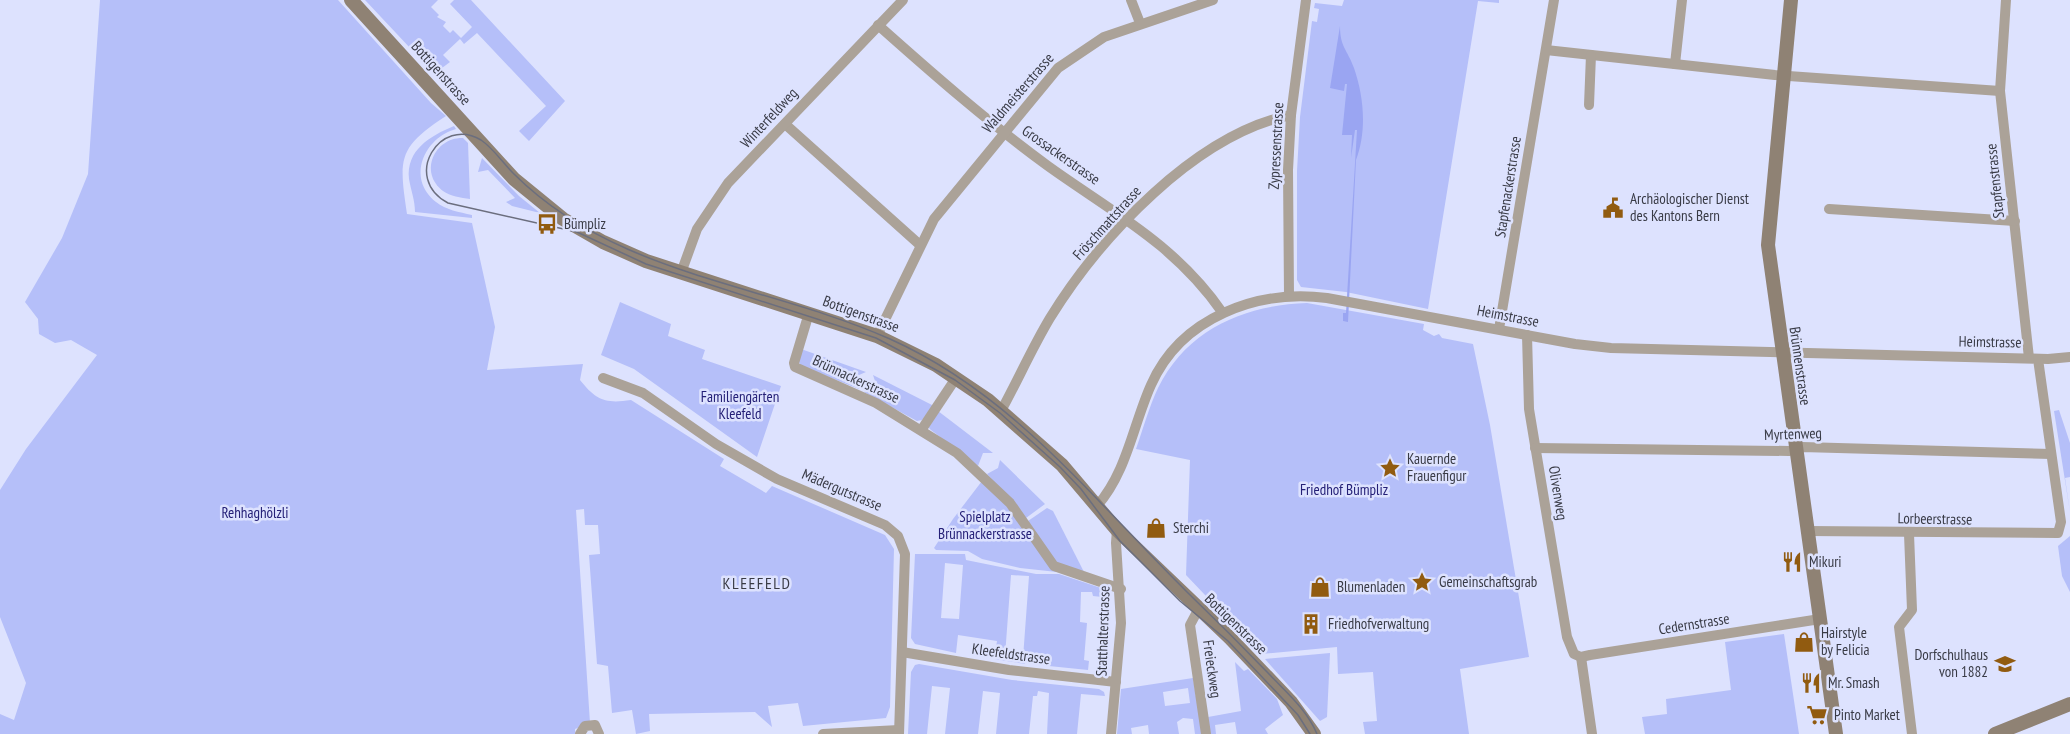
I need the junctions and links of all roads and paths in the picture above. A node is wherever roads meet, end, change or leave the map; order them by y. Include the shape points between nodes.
1 (351, 0) edge
2 (903, 0) edge
3 (1131, 0) edge
4 (1213, 0) edge
5 (1306, 0) edge
6 (1554, 0) edge
7 (1682, 0) edge
8 (1791, 0) edge
9 (2006, 0) edge
10 (1140, 24) junction
11 (878, 25) junction
12 (1546, 50) junction
13 (1591, 55) junction
14 (1675, 64) junction
15 (1783, 75) junction
16 (2000, 91) junction
17 (1589, 105) dead end
18 (1292, 115) junction
19 (785, 124) junction
20 (1003, 132) junction
21 (1829, 209) dead end
22 (1129, 219) junction
23 (2015, 221) junction
24 (920, 245) junction
25 (681, 273) junction
26 (1288, 295) junction
27 (1222, 312) junction
28 (809, 313) junction
29 (1499, 330) junction
30 (1527, 335) junction
31 (877, 336) junction
32 (1781, 353) junction
33 (2070, 357) edge
34 (2033, 359) junction
35 (603, 378) dead end
36 (956, 378) junction
37 (1001, 411) junction
38 (922, 429) junction
39 (1535, 448) junction
40 (1795, 449) junction
41 (2051, 454) junction
42 (1097, 506) junction
43 (1118, 530) junction
44 (2060, 530) joint
45 (1807, 531) junction
46 (1909, 534) junction
47 (1121, 589) junction
48 (1198, 610) junction
49 (1820, 619) junction
50 (902, 652) junction
51 (1577, 655) junction
52 (1116, 682) junction
53 (2070, 704) edge
54 (899, 732) edge
55 (580, 734) edge
56 (599, 734) edge
57 (823, 734) edge
58 (1111, 734) edge
59 (1206, 734) edge
60 (1314, 734) edge
61 (1592, 734) edge
62 (1836, 734) edge
63 (1912, 734) edge
64 (1995, 734) edge

1 - 25 street, Bottigenstrasse via 536,199 603,243
2 - 11 street, Winterfeldweg
3 - 10 street
4 - 10 street, Waldmeisterstrasse
5 - 18 street, Zypressenstrasse
6 - 12 street, Stapfenackerstrasse
7 - 14 street
8 - 15 street, Brünnenstrasse
9 - 16 street, Stapfenstrasse
10 - 20 street, Waldmeisterstrasse via 1097,40 1066,61
11 - 19 street, Winterfeldweg
11 - 20 street, Grossackerstrasse
12 - 13 street
12 - 29 street, Stapfenackerstrasse
13 - 14 street
13 - 17 street
14 - 15 street
15 - 16 street
15 - 32 street, Brünnenstrasse via 1768,234
16 - 23 street, Stapfenstrasse
18 - 22 street, Fröschmattstrasse via 1256,124 1216,144 1163,185
18 - 26 street, Zypressenstrasse
19 - 24 street
19 - 25 street, Winterfeldweg via 713,204 697,228
20 - 22 street, Grossackerstrasse
20 - 24 street, Waldmeisterstrasse via 934,219
21 - 23 street
22 - 27 street, Grossackerstrasse via 1181,263
22 - 37 street, Fröschmattstrasse via 1052,316
23 - 34 street, Stapfenstrasse
24 - 31 street, Waldmeisterstrasse
25 - 28 street, Bottigenstrasse
26 - 27 street, Heimstrasse
26 - 29 street, Heimstrasse via 1327,298
27 - 42 street, Heimstrasse via 1185,339 1158,372 1114,483
28 - 31 street, Bottigenstrasse
28 - 38 street, Brünnackerstrasse via 795,367 853,391
29 - 30 street, Heimstrasse
30 - 32 street, Heimstrasse via 1611,348
30 - 39 street, Olivenweg via 1527,396
31 - 36 street, Bottigenstrasse
32 - 34 street, Heimstrasse
32 - 40 street, Brünnenstrasse
33 - 34 street, Heimstrasse
34 - 41 street, Stapfenstrasse
35 - 50 street, Mädergutstrasse via 643,393 716,444 777,479 892,530 901,540 905,554
36 - 37 street, Bottigenstrasse
36 - 38 street
37 - 42 street, Bottigenstrasse via 1062,465
38 - 47 street, Brünnackerstrasse via 964,458 996,488 1054,566
39 - 40 street, Myrtenweg
39 - 51 street, Olivenweg via 1567,637
40 - 41 street, Myrtenweg
40 - 45 street, Brünnenstrasse
41 - 44 street, Stapfenstrasse
42 - 43 street, Bottigenstrasse
43 - 47 street, Statthalterstrasse
43 - 48 street, Bottigenstrasse
44 - 46 street, Lorbeerstrasse via 2052,535
45 - 46 street, Lorbeerstrasse
45 - 49 street, Brünnenstrasse
46 - 63 street via 1912,610 1899,627
47 - 52 street, Statthalterstrasse
48 - 59 street, Freieckweg via 1190,625
48 - 60 street, Bottigenstrasse via 1296,708
49 - 51 street, Cedernstrasse
49 - 62 street, Brünnenstrasse
50 - 52 street, Kleefeldstrasse
50 - 54 street, Mädergutstrasse
51 - 61 street, Olivenweg
52 - 58 street, Statthalterstrasse
53 - 64 street
54 - 57 street, Mädergutstrasse
55 - 56 street via 585,726 595,724

